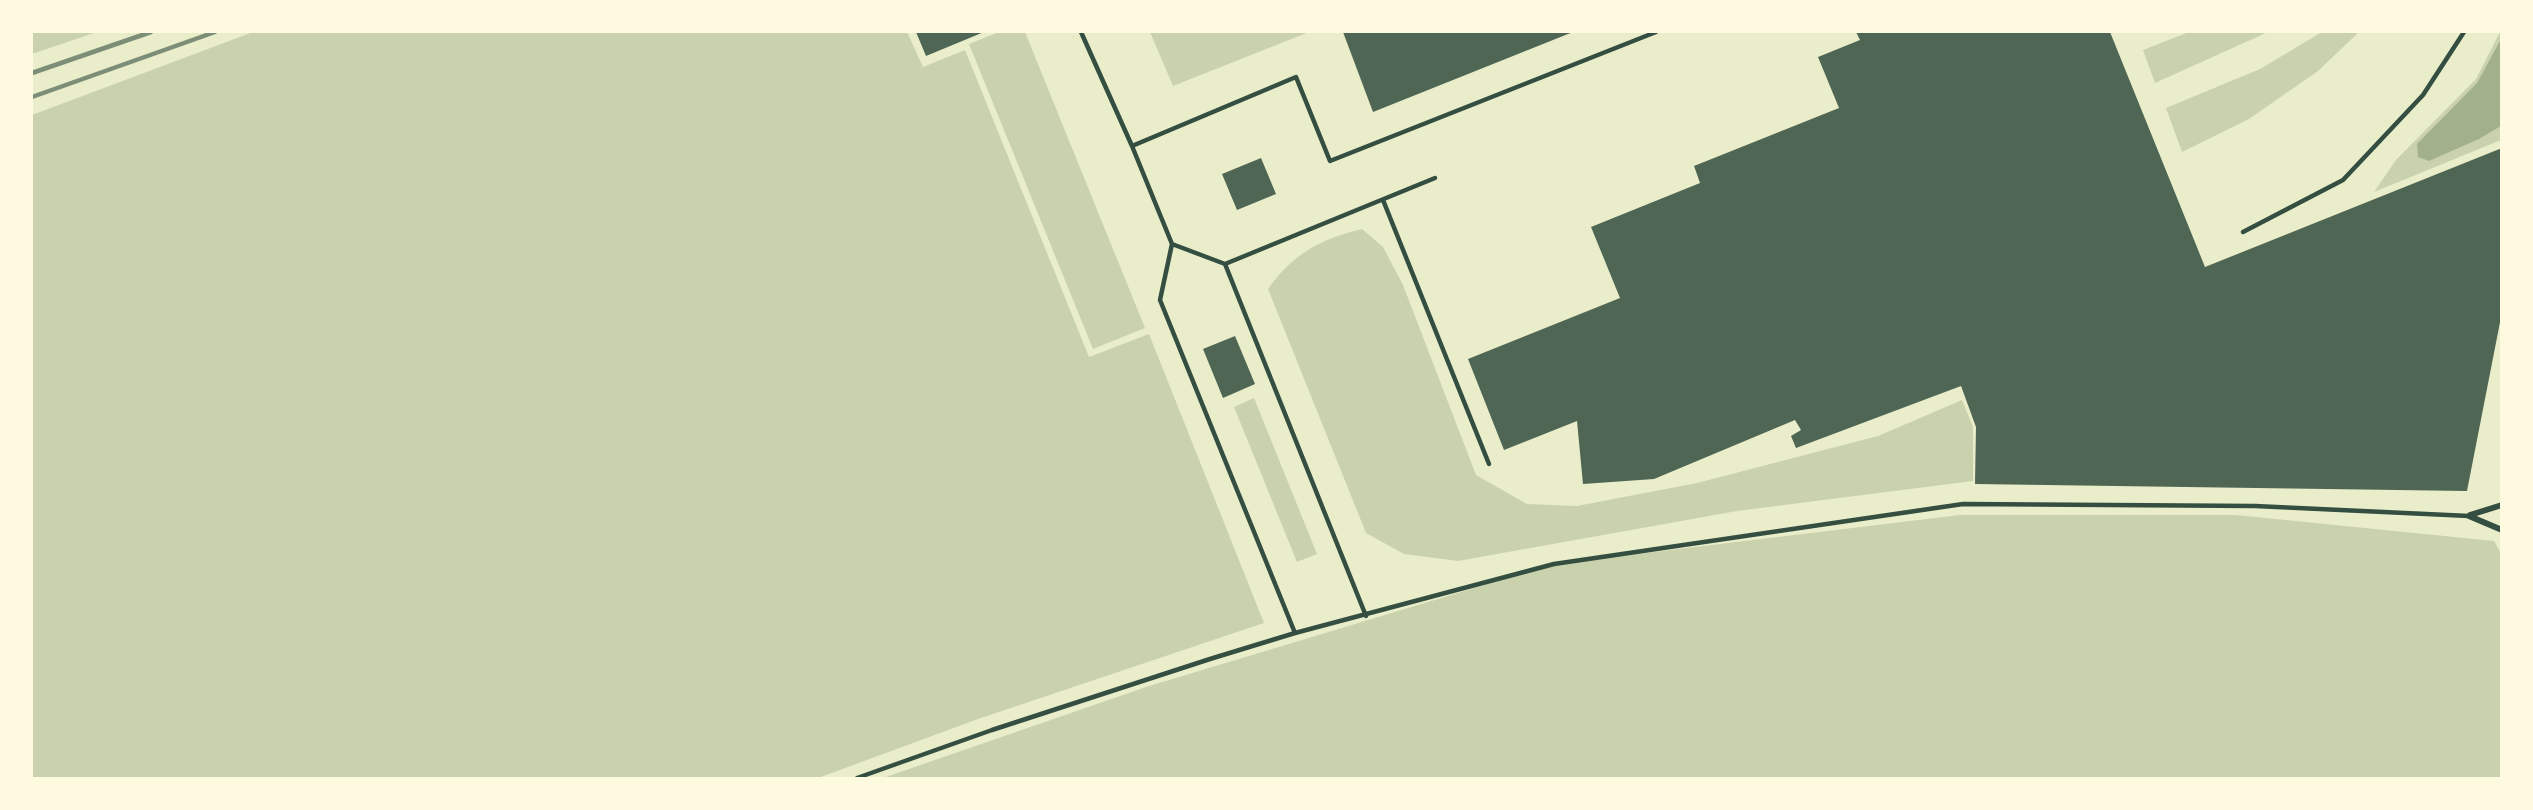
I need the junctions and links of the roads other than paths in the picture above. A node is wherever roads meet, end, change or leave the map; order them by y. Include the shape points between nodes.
1 (1081, 32) edge
2 (1656, 32) edge
3 (2464, 32) edge
4 (1132, 146) junction
5 (1435, 178) dead end
6 (1383, 200) junction
7 (2243, 232) dead end
8 (1172, 244) junction
9 (1225, 264) junction
10 (1489, 464) dead end
11 (2502, 505) edge
12 (2469, 516) junction
13 (2502, 530) edge
14 (1366, 616) junction
15 (1295, 633) junction
16 (857, 778) edge

1 - 4 lane
2 - 4 lane via 1330,161 1296,77
3 - 7 lane via 2423,95 2343,180
4 - 8 lane
5 - 6 lane
6 - 9 lane
6 - 10 lane
8 - 9 lane
8 - 15 lane via 1160,300
9 - 14 lane
11 - 12 street
12 - 13 street
12 - 14 lane via 2255,506 1963,504 1554,564
14 - 15 lane
15 - 16 lane via 992,730

